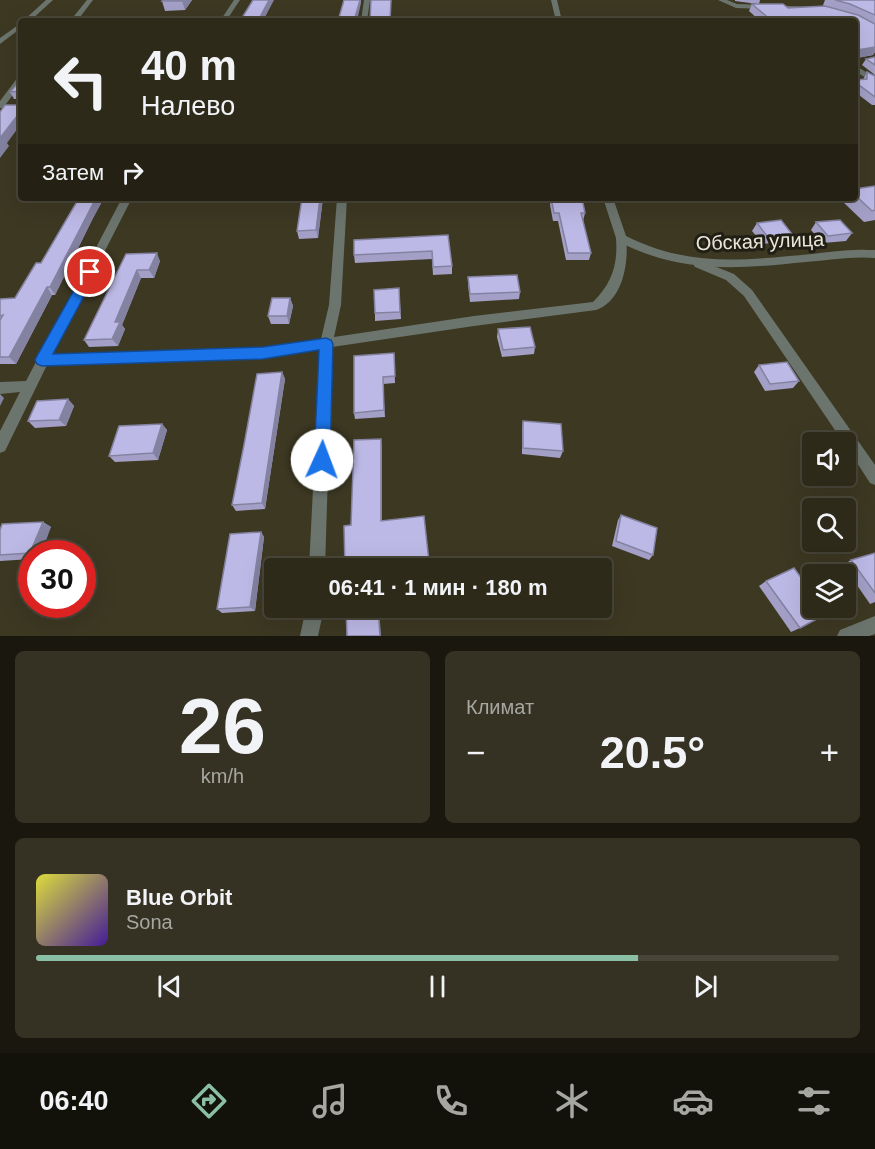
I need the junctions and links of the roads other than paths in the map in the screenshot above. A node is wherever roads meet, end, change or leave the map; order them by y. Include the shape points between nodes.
1 (50, 0) edge
2 (90, 0) edge
3 (237, 0) edge
4 (367, 0) edge
5 (555, 0) edge
6 (722, 0) edge
7 (826, 11) edge
8 (29, 18) edge
9 (75, 18) edge
10 (225, 18) edge
11 (364, 18) edge
12 (558, 18) edge
13 (18, 27) edge
14 (0, 42) edge
15 (858, 68) edge
16 (875, 82) edge
17 (18, 83) edge
18 (0, 106) edge
19 (126, 201) edge
20 (342, 201) edge
21 (609, 201) edge
22 (621, 238) junction
23 (875, 254) edge
24 (699, 264) junction
25 (326, 344) junction
26 (42, 360) junction
27 (28, 386) junction
28 (0, 388) edge
29 (0, 446) edge
30 (875, 478) edge
31 (317, 558) edge
32 (313, 618) edge
33 (875, 625) edge
34 (309, 636) edge
35 (846, 636) edge

1 - 8 street
2 - 9 street
3 - 10 street
4 - 11 street
5 - 12 street
6 - 7 street via 736,6 810,7
13 - 14 street
15 - 16 street
17 - 18 street
19 - 26 street
20 - 25 street via 335,305
21 - 22 street
22 - 24 street, Обская улица via 657,255
22 - 25 street via 620,273 611,293 596,306
23 - 24 street, Обская улица
24 - 30 street via 730,278 748,293
25 - 26 street via 263,353
25 - 31 street
26 - 27 street
27 - 28 street
27 - 29 street
32 - 34 street
33 - 35 street

